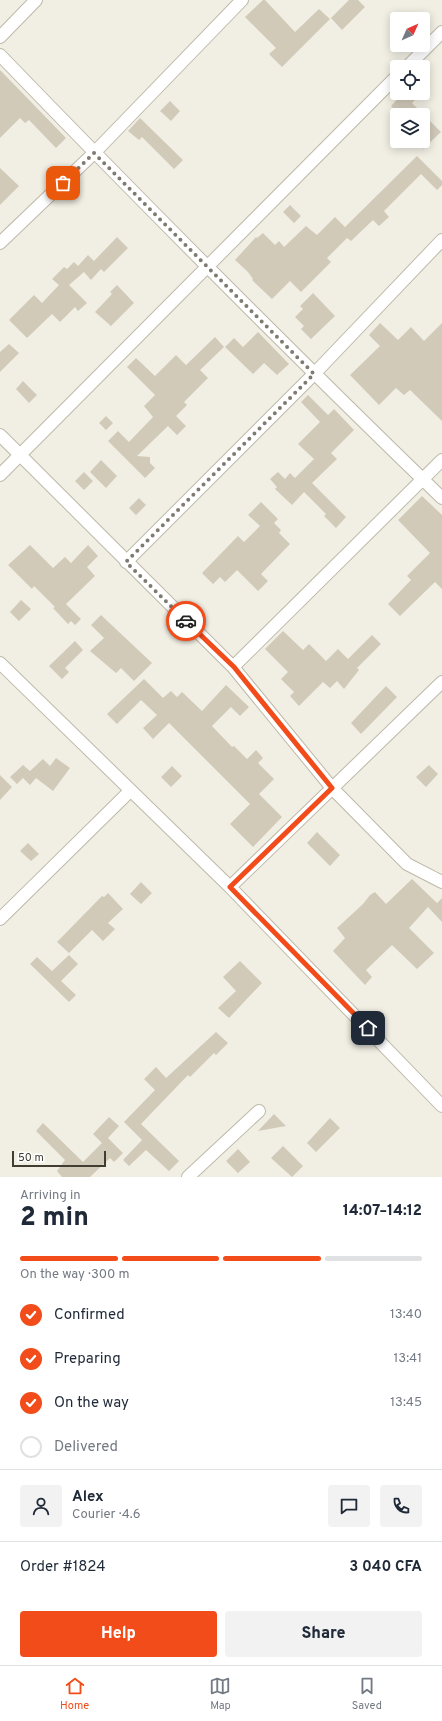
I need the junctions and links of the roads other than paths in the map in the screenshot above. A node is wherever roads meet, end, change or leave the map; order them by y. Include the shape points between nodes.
1 (36, 0) edge
2 (242, 0) edge
3 (442, 32) edge
4 (0, 37) edge
5 (0, 55) edge
6 (414, 60) edge
7 (390, 83) edge
8 (94, 153) junction
9 (442, 240) edge
10 (0, 243) edge
11 (208, 266) junction
12 (314, 374) junction
13 (0, 434) edge
14 (20, 455) junction
15 (442, 460) edge
16 (0, 475) edge
17 (422, 479) junction
18 (442, 498) edge
19 (126, 562) junction
20 (234, 667) junction
21 (2, 670) edge
22 (442, 682) edge
23 (332, 788) junction
24 (130, 791) junction
25 (442, 882) edge
26 (230, 887) junction
27 (0, 919) edge
28 (442, 1106) edge
29 (258, 1111) dead end
30 (188, 1177) edge

1 - 4 street
2 - 8 street
3 - 6 street
5 - 8 street
7 - 11 street
8 - 10 street
8 - 11 street
9 - 12 street
11 - 12 street
11 - 14 street
12 - 17 street
12 - 19 street
13 - 14 street
14 - 16 street
14 - 19 street
15 - 17 street
17 - 18 street
17 - 20 street
19 - 20 street
20 - 23 street
21 - 24 street
22 - 23 street
23 - 25 street via 406,864
23 - 26 street
24 - 26 street
24 - 27 street
26 - 28 street
29 - 30 street

